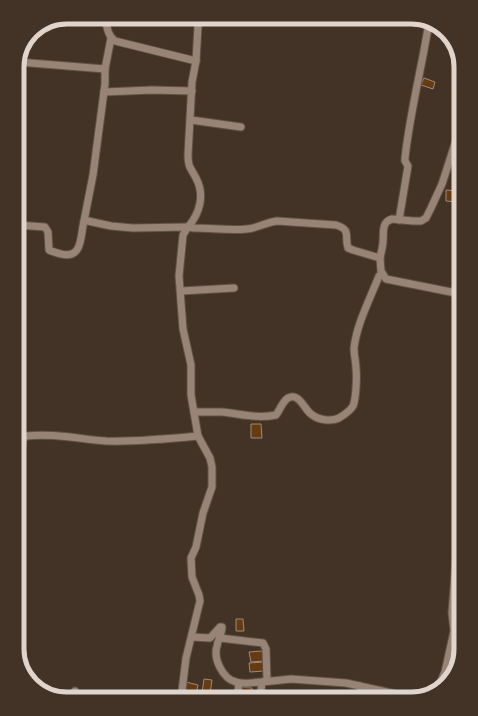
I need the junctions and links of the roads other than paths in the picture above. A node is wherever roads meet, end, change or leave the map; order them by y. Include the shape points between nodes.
1 (106, 24) edge
2 (198, 24) edge
3 (428, 27) edge
4 (110, 38) junction
5 (196, 61) junction
6 (24, 62) edge
7 (105, 69) junction
8 (192, 91) junction
9 (104, 92) junction
10 (191, 120) junction
11 (241, 127) dead end
12 (454, 147) edge
13 (399, 220) junction
14 (84, 221) junction
15 (24, 226) edge
16 (188, 227) junction
17 (380, 258) junction
18 (382, 274) junction
19 (234, 288) dead end
20 (180, 291) junction
21 (454, 293) edge
22 (194, 412) junction
23 (198, 436) junction
24 (24, 437) edge
25 (454, 580) edge
26 (453, 591) joint
27 (453, 622) joint
28 (454, 631) edge
29 (454, 631) edge
30 (192, 637) junction
31 (220, 638) junction
32 (443, 677) edge
33 (265, 681) junction
34 (239, 683) junction
35 (360, 686) junction
36 (182, 692) edge
37 (238, 692) edge
38 (262, 692) edge
39 (361, 692) edge
40 (387, 692) edge

1 - 4 street
2 - 5 street
3 - 13 street via 407,144 405,161 408,166
4 - 5 street
4 - 7 street
5 - 8 street
6 - 7 street
7 - 9 street
8 - 9 street
8 - 10 street
9 - 14 street
10 - 11 street
10 - 16 street via 188,162 201,192 198,212
12 - 13 street via 442,184 426,218
13 - 17 street via 388,220 384,226
14 - 15 street via 78,249 75,254 70,255 49,250 48,232 45,227
14 - 16 street via 133,228
16 - 17 street via 247,229 277,221 336,225 344,227 348,248
16 - 20 street via 183,235
17 - 18 street
18 - 21 street via 386,280
18 - 22 street via 365,309 357,336 354,348 355,399 353,406 345,414 335,420 317,418 299,399 291,397 276,415 267,417
19 - 20 street
20 - 22 street via 183,329 191,365
22 - 23 street
23 - 24 street via 121,441 45,434
23 - 30 street via 210,458 212,487 192,558 192,577 200,601
25 - 26 street
26 - 27 street
27 - 29 street
28 - 32 street
30 - 31 street via 210,638 221,627
30 - 36 street via 186,658
31 - 33 street via 263,643 266,649
31 - 34 street via 216,647 219,665 229,680
33 - 34 street
33 - 35 street via 291,679
33 - 38 street
34 - 37 street
35 - 39 street
35 - 40 street

